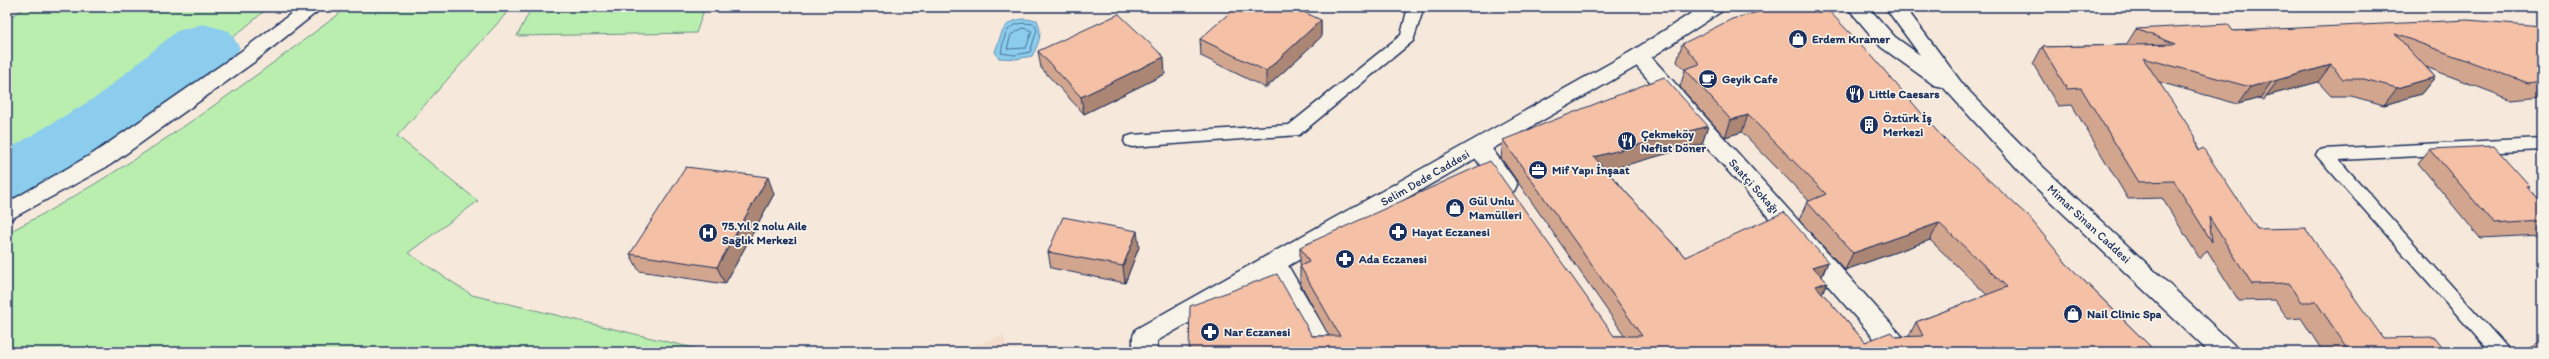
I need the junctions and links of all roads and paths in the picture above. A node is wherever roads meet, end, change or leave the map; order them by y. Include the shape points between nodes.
1 (313, 7) edge
2 (1416, 7) edge
3 (1715, 7) edge
4 (1858, 7) edge
5 (1895, 7) edge
6 (1639, 56) junction
7 (1957, 91) junction
8 (1132, 141) dead end
9 (2542, 144) edge
10 (1479, 147) junction
11 (1520, 204) edge
12 (7, 213) edge
13 (1275, 263) junction
14 (1145, 352) edge
15 (1326, 352) edge
16 (1901, 352) edge
17 (2224, 352) edge
18 (2502, 352) edge

1 - 12 street via 102,159
2 - 8 lane via 1408,37 1293,131
3 - 6 street, Selim Dede Caddesi
4 - 7 street, Mimar Sinan Caddesi via 1888,42
5 - 7 street, Mimar Sinan Caddesi
6 - 10 street, Selim Dede Caddesi
6 - 16 street, Saatçi Sokağı
7 - 17 street, Mimar Sinan Caddesi via 2033,171
9 - 18 lane via 2324,155
10 - 11 street
10 - 13 street, Selim Dede Caddesi
13 - 14 street, Selim Dede Caddesi via 1145,336
13 - 15 street

